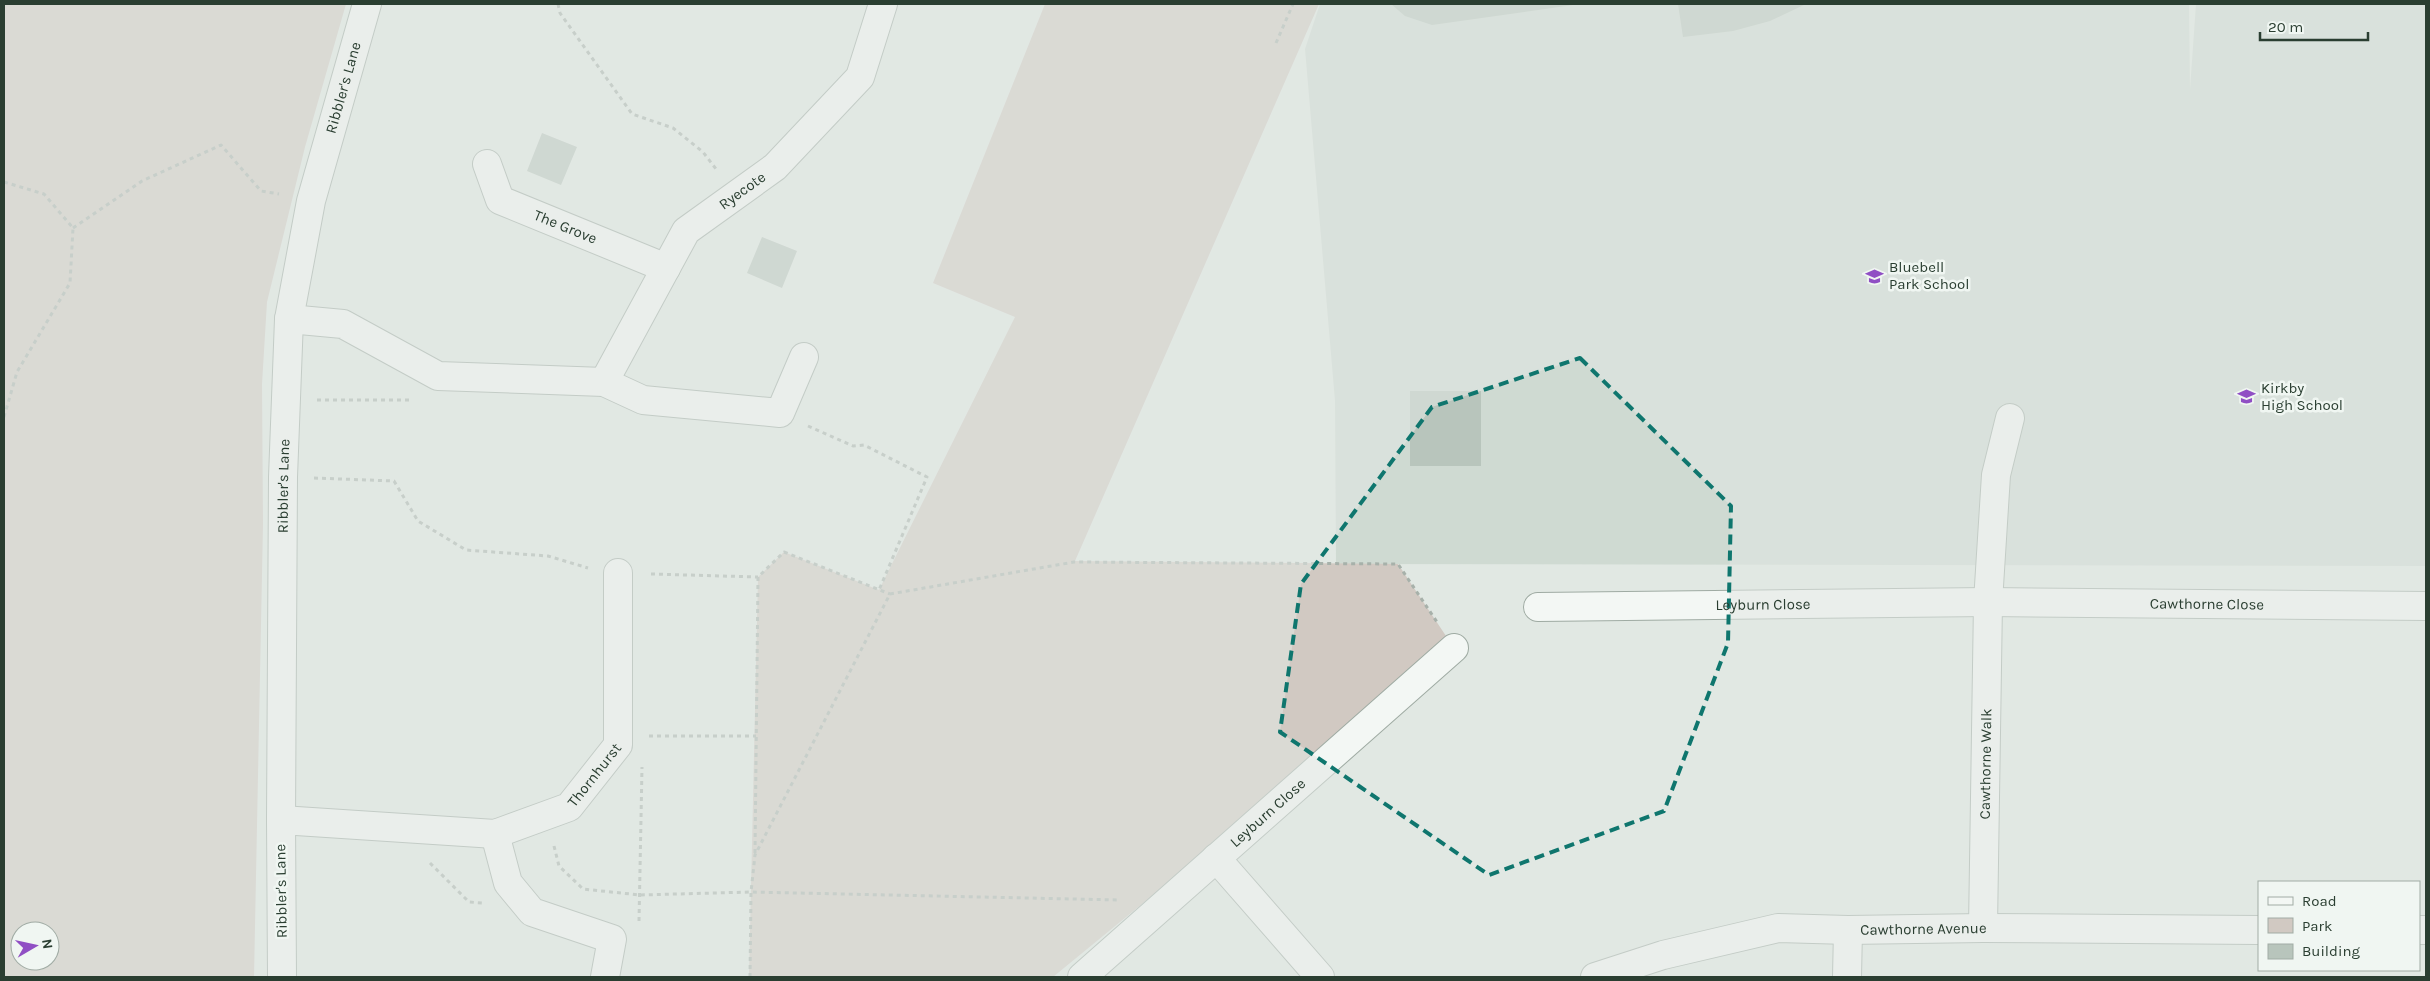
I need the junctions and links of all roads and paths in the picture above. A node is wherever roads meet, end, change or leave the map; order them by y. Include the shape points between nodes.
1 (367, 4) edge
2 (558, 4) edge
3 (883, 4) edge
4 (1293, 4) edge
5 (1276, 43) dead end
6 (487, 164) dead end
7 (4, 182) edge
8 (735, 196) junction
9 (311, 201) junction
10 (72, 228) junction
11 (666, 268) junction
12 (289, 319) junction
13 (804, 357) dead end
14 (438, 376) junction
15 (604, 382) junction
16 (286, 400) junction
17 (780, 413) junction
18 (4, 417) edge
19 (2010, 418) dead end
20 (283, 477) junction
21 (618, 573) junction
22 (758, 577) junction
23 (879, 590) junction
24 (890, 594) junction
25 (1988, 602) junction
26 (2426, 606) edge
27 (1538, 607) dead end
28 (1454, 648) joint
29 (618, 736) junction
30 (756, 736) junction
31 (642, 766) dead end
32 (545, 816) junction
33 (281, 820) junction
34 (495, 834) junction
35 (755, 855) junction
36 (423, 856) dead end
37 (1216, 858) junction
38 (751, 892) junction
39 (640, 895) junction
40 (1167, 901) junction
41 (528, 907) junction
42 (639, 922) dead end
43 (1983, 928) junction
44 (1848, 930) junction
45 (2258, 930) edge
46 (282, 977) edge
47 (605, 977) edge
48 (750, 977) edge
49 (1082, 977) edge
50 (1320, 977) edge
51 (1595, 977) edge
52 (1848, 977) edge

1 - 9 street, Ribbler's Lane
2 - 8 path via 560,13 632,114 673,128 703,152
3 - 8 street, Ryecote via 860,77 775,167
4 - 5 path
6 - 11 street, The Grove via 500,200
7 - 10 path via 44,194
8 - 11 street, Ryecote via 686,231
9 - 10 path via 261,190 221,145 142,181
9 - 12 street, Ribbler's Lane
10 - 18 path via 70,283 17,372
11 - 15 street, Ryecote
12 - 14 street via 342,324
12 - 16 street, Ribbler's Lane
13 - 17 street
14 - 15 street
14 - 16 path via 440,400
15 - 17 street via 643,400
16 - 20 street, Ribbler's Lane
17 - 23 path via 853,446 864,445 927,477
19 - 25 street, Cawthorne Walk via 1996,475
20 - 21 path via 394,480 418,521 466,550 548,556 603,572
20 - 33 street, Ribbler's Lane
21 - 22 path
21 - 29 street, Thornhurst
22 - 23 path via 784,552
22 - 30 path
23 - 24 path
24 - 28 path via 1074,562 1398,564
24 - 35 path
25 - 26 street, Cawthorne Close
25 - 27 street, Leyburn Close
25 - 43 street, Cawthorne Walk
28 - 37 street, Leyburn Close
29 - 30 path
29 - 32 street, Thornhurst via 618,745 569,807
30 - 35 path
31 - 39 path
32 - 34 street, Thornhurst
32 - 39 path via 559,866 583,889
33 - 34 street, Thornhurst
33 - 46 street, Ribbler's Lane
34 - 41 street via 508,884
35 - 38 path
36 - 41 path via 469,902
37 - 40 street, Leyburn Close
37 - 50 street
38 - 39 path
38 - 40 path
38 - 48 path
39 - 42 path
40 - 49 street, Leyburn Close
41 - 47 street via 532,912 612,939
43 - 44 street, Cawthorne Avenue
43 - 45 street, Cawthorne Avenue
44 - 51 street, Cawthorne Avenue via 1778,928 1663,955
44 - 52 street

